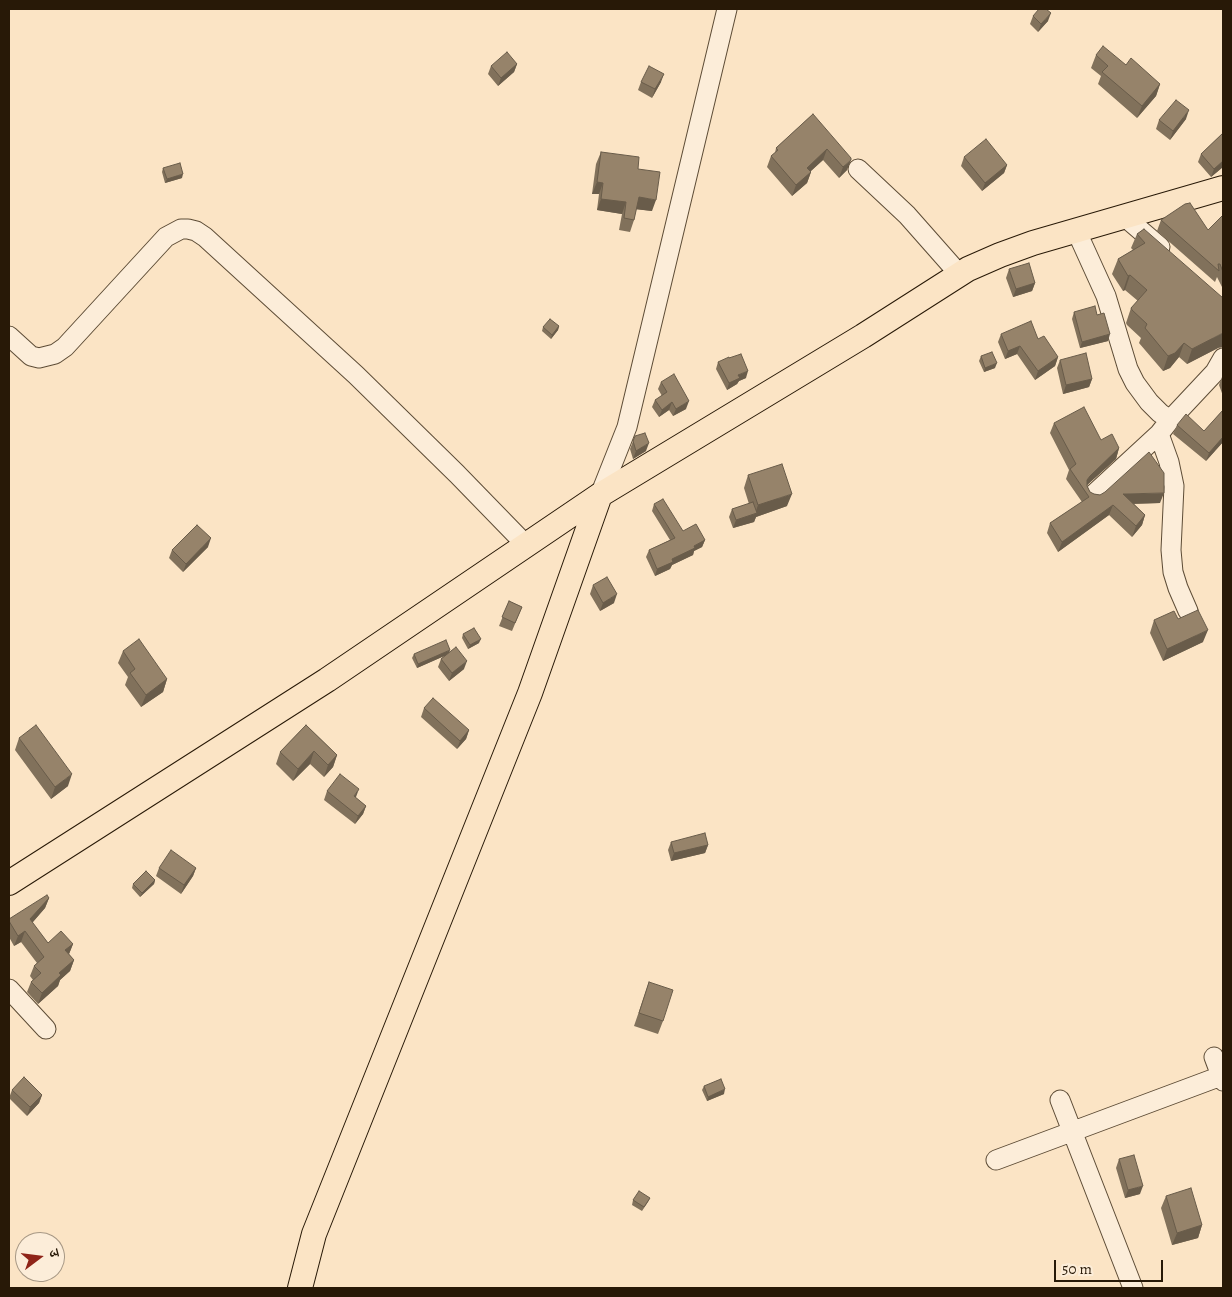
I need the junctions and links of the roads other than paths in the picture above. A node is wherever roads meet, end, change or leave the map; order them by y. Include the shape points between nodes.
1 (727, 9) edge
2 (858, 169) dead end
3 (1223, 188) edge
4 (1125, 217) junction
5 (1076, 230) junction
6 (1174, 260) edge
7 (960, 275) junction
8 (9, 336) edge
9 (1223, 358) edge
10 (1165, 427) junction
11 (1094, 494) edge
12 (600, 495) junction
13 (527, 546) junction
14 (1188, 611) dead end
15 (9, 883) edge
16 (9, 989) edge
17 (46, 1029) dead end
18 (1214, 1057) dead end
19 (1222, 1079) edge
20 (1060, 1100) dead end
21 (1072, 1132) junction
22 (996, 1160) dead end
23 (300, 1288) edge
24 (1133, 1288) edge

1 - 12 street via 627,427
2 - 7 street via 907,215
3 - 4 main road
4 - 5 main road
4 - 6 street
5 - 7 main road via 1000,255
5 - 10 street via 1106,296 1128,369 1135,383 1160,413
7 - 12 main road
8 - 13 street via 31,356 39,358 55,354 166,237 181,229 196,231 356,375
9 - 10 street via 1215,372
10 - 11 street
10 - 14 street via 1174,486 1170,550 1173,572
12 - 13 main road
12 - 23 main road via 530,693 314,1234
13 - 15 main road via 327,680
16 - 17 street
18 - 19 street
19 - 21 street
20 - 21 street
21 - 22 street
21 - 24 street

